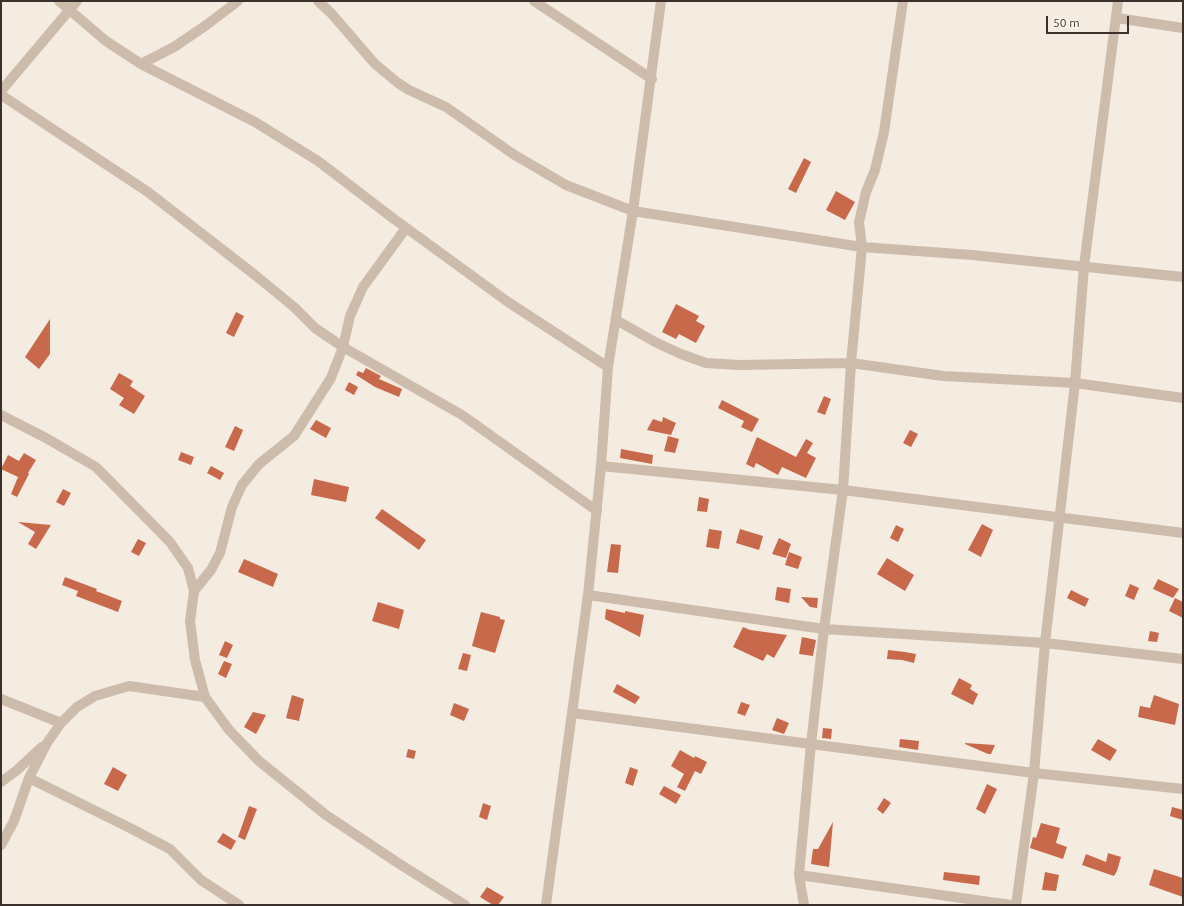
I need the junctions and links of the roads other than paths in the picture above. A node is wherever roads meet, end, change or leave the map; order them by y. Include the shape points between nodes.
1 (58, 1) edge
2 (77, 1) edge
3 (238, 1) edge
4 (318, 1) edge
5 (534, 1) edge
6 (661, 1) edge
7 (903, 1) edge
8 (1118, 1) edge
9 (69, 11) junction
10 (1117, 18) junction
11 (1183, 28) edge
12 (141, 64) junction
13 (652, 79) junction
14 (1, 91) edge
15 (1, 95) edge
16 (633, 212) junction
17 (406, 228) junction
18 (862, 247) junction
19 (1084, 266) junction
20 (1183, 277) edge
21 (616, 320) junction
22 (343, 347) junction
23 (851, 363) junction
24 (608, 367) junction
25 (1075, 384) junction
26 (1183, 398) edge
27 (1, 415) edge
28 (601, 466) junction
29 (843, 490) junction
30 (597, 510) junction
31 (1060, 517) junction
32 (1183, 533) edge
33 (194, 591) junction
34 (588, 595) junction
35 (824, 629) junction
36 (1045, 644) junction
37 (1183, 659) edge
38 (206, 697) junction
39 (1, 699) edge
40 (572, 713) junction
41 (61, 723) junction
42 (47, 743) junction
43 (811, 744) junction
44 (1034, 773) junction
45 (29, 778) junction
46 (1, 782) edge
47 (1183, 789) edge
48 (1, 845) edge
49 (799, 875) junction
50 (238, 905) edge
51 (465, 905) edge
52 (546, 905) edge
53 (804, 905) edge
54 (1011, 905) edge
55 (1016, 905) edge

1 - 9 street
2 - 9 street
3 - 12 street via 174,47
4 - 16 street via 375,64 398,83 446,107 513,154 566,185
5 - 13 street
6 - 13 street
7 - 18 street via 884,132 859,222
8 - 10 street
9 - 12 street via 106,41
9 - 14 street
10 - 11 street
10 - 19 street
12 - 17 street via 255,122 318,161
13 - 16 street
15 - 22 street via 148,192
16 - 18 street
16 - 21 street
17 - 22 street via 363,287 350,316
17 - 24 street via 508,302
18 - 19 street
18 - 23 street
19 - 20 street
19 - 25 street
21 - 23 street via 657,343 706,363
21 - 24 street
22 - 30 street via 462,415
22 - 33 street via 331,378 294,436 259,464 242,485 232,507 220,553 212,570
23 - 25 street via 943,376
23 - 29 street
24 - 28 street
25 - 26 street
25 - 31 street
27 - 33 street via 96,467 170,542 188,568
28 - 29 street
28 - 30 street
29 - 31 street
29 - 35 street
30 - 34 street
31 - 32 street
31 - 36 street
33 - 38 street via 190,621 195,660
34 - 35 street
34 - 40 street
35 - 36 street
35 - 43 street
36 - 37 street
36 - 44 street
38 - 41 street via 129,686 95,696 77,707
38 - 51 street via 228,730 271,771 326,815
39 - 41 street
40 - 43 street
40 - 52 street
41 - 42 street
42 - 45 street
42 - 46 street via 16,772
43 - 44 street
43 - 49 street
44 - 47 street
44 - 55 street
45 - 48 street via 14,820
45 - 50 street via 170,849 201,880
49 - 53 street
49 - 54 street

